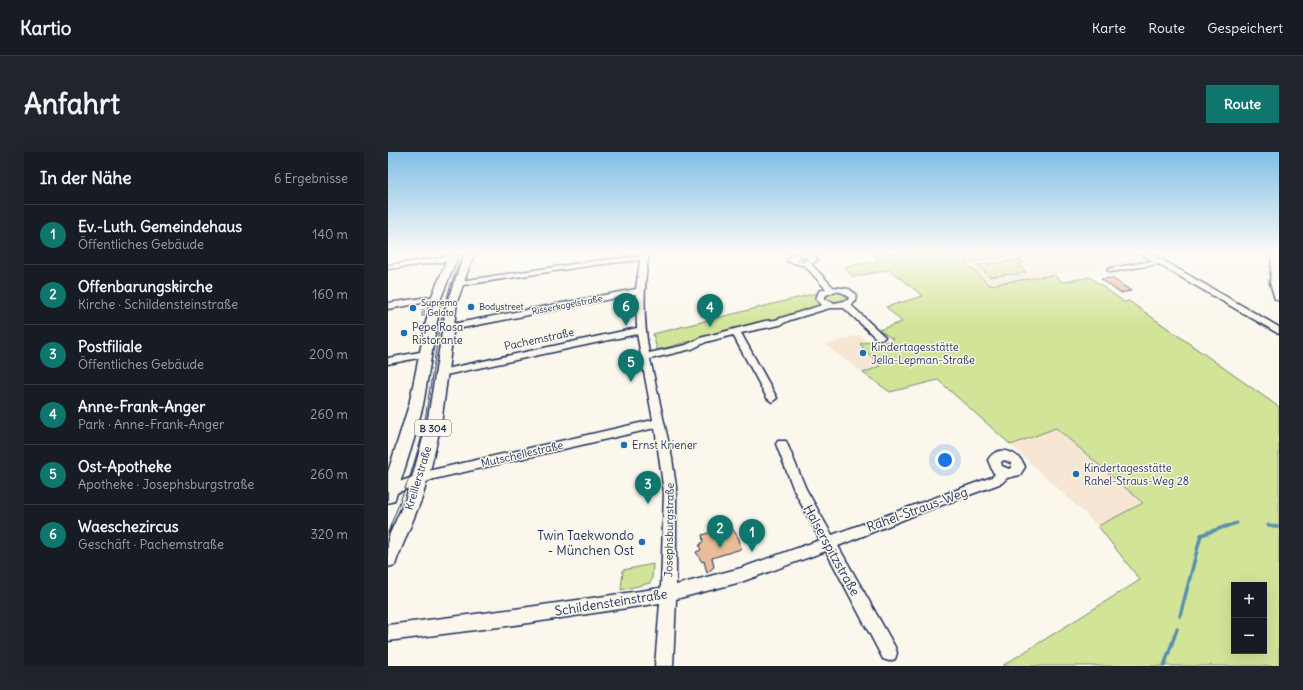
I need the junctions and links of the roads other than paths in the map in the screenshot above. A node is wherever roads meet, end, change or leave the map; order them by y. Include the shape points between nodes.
1 (445, 277) edge
2 (461, 277) edge
3 (506, 277) edge
4 (642, 277) edge
5 (819, 277) edge
6 (1186, 277) edge
7 (1274, 277) edge
8 (458, 284) junction
9 (831, 290) junction
10 (640, 291) junction
11 (1278, 296) edge
12 (436, 298) junction
13 (831, 305) junction
14 (846, 305) junction
15 (388, 306) edge
16 (447, 328) junction
17 (641, 330) junction
18 (1279, 331) edge
19 (736, 332) junction
20 (880, 337) dead end
21 (425, 354) junction
22 (645, 357) junction
23 (388, 361) edge
24 (441, 373) junction
25 (772, 398) dead end
26 (658, 423) junction
27 (782, 444) dead end
28 (1004, 473) dead end
29 (419, 480) junction
30 (389, 492) edge
31 (828, 543) junction
32 (388, 559) edge
33 (668, 594) junction
34 (388, 633) edge
35 (890, 653) dead end
36 (664, 666) edge

1 - 12 main road, Kreillerstraße / B 304
2 - 8 main road, Kreillerstraße / B 304
3 - 8 street
4 - 10 street, Josephsburgstraße
5 - 9 street
6 - 18 street
7 - 11 street
8 - 16 main road, Kreillerstraße / B 304
9 - 13 street via 820,296 822,302
9 - 14 street via 852,294 852,301
10 - 16 street, Risserkogelstraße
10 - 17 street, Josephsburgstraße
12 - 15 street
12 - 21 main road, Kreillerstraße / B 304
13 - 14 street
13 - 19 street via 777,323
14 - 20 street
16 - 24 main road, Kreillerstraße / B 304
17 - 22 street, Josephsburgstraße
17 - 24 street, Pachemstraße
19 - 22 street via 703,340 689,347
19 - 25 street
21 - 23 street
21 - 30 main road, Kreillerstraße / B 304 via 415,412
22 - 26 street, Josephsburgstraße
24 - 29 main road, Kreillerstraße / B 304 via 434,424
26 - 29 street, Mutschellestraße
26 - 33 street, Josephsburgstraße via 671,489
27 - 31 street, Halserspitzstraße via 800,490
28 - 31 street, Rahel-Straus-Weg via 997,480
29 - 30 street, Mutschellestraße
29 - 32 main road, Kreillerstraße / B 304
31 - 33 street, Schildensteinstraße via 741,575
31 - 35 street, Halserspitzstraße
33 - 34 street, Schildensteinstraße
33 - 36 street, Josephsburgstraße

